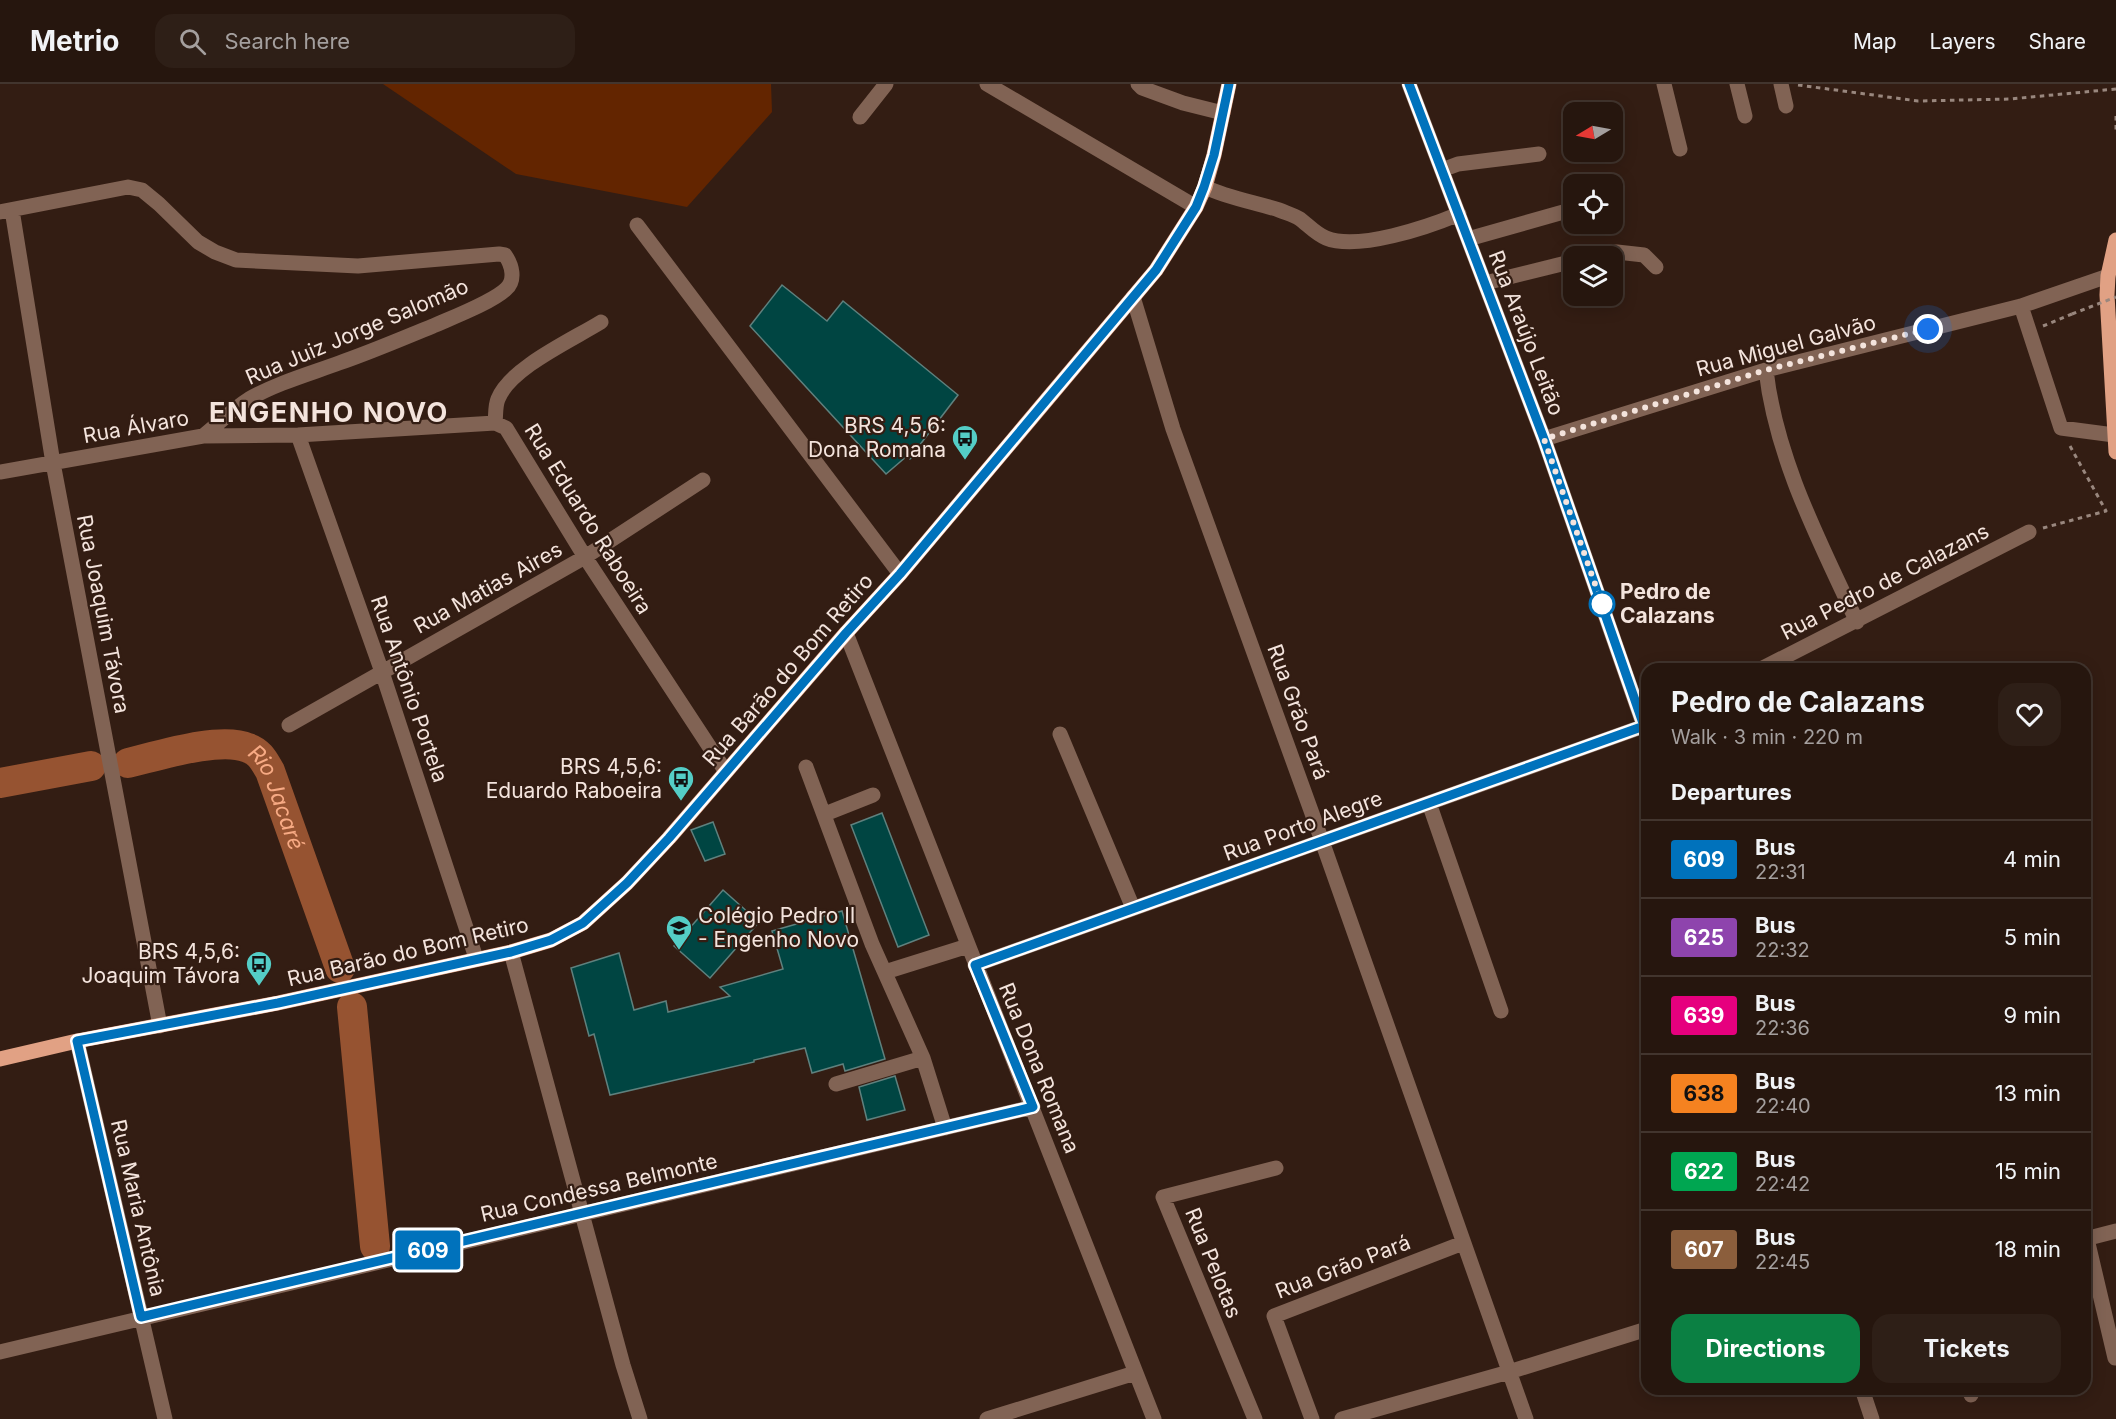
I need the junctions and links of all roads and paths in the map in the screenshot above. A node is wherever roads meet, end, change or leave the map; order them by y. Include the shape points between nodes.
1 (886, 84) edge
2 (987, 84) edge
3 (1138, 84) edge
4 (1229, 84) edge
5 (1409, 84) edge
6 (1664, 84) edge
7 (1737, 84) edge
8 (1781, 84) edge
9 (1787, 84) edge
10 (2116, 89) edge
11 (1786, 106) dead end
12 (1223, 113) junction
13 (1745, 116) dead end
14 (2116, 116) edge
15 (860, 117) dead end
16 (2116, 131) edge
17 (1680, 149) dead end
18 (1539, 154) dead end
19 (1442, 170) junction
20 (1204, 187) junction
21 (1196, 207) junction
22 (6, 211) edge
23 (1563, 212) edge
24 (1459, 214) junction
25 (637, 225) dead end
26 (1468, 239) junction
27 (2116, 240) edge
28 (1623, 253) edge
29 (1563, 264) edge
30 (1656, 267) dead end
31 (2108, 276) junction
32 (1485, 283) junction
33 (1133, 297) junction
34 (2116, 297) edge
35 (2021, 306) junction
36 (601, 322) dead end
37 (2030, 331) junction
38 (1766, 370) junction
39 (495, 423) junction
40 (2061, 428) junction
41 (298, 435) junction
42 (2114, 435) junction
43 (203, 436) junction
44 (1544, 439) junction
45 (2116, 452) edge
46 (53, 463) junction
47 (0, 472) edge
48 (703, 480) dead end
49 (2029, 532) joint
50 (585, 557) junction
51 (900, 574) junction
52 (1857, 622) junction
53 (846, 633) junction
54 (1773, 663) edge
55 (382, 672) junction
56 (1641, 715) edge
57 (290, 724) dead end
58 (1641, 731) edge
59 (1060, 734) dead end
60 (807, 767) dead end
61 (726, 772) junction
62 (873, 795) dead end
63 (1429, 803) junction
64 (825, 814) junction
65 (1322, 841) junction
66 (1133, 909) junction
67 (968, 946) junction
68 (511, 952) junction
69 (476, 958) junction
70 (975, 965) junction
71 (885, 972) junction
72 (1501, 1011) dead end
73 (160, 1026) junction
74 (77, 1041) junction
75 (923, 1058) junction
76 (0, 1059) edge
77 (836, 1084) dead end
78 (1033, 1107) junction
79 (945, 1128) junction
80 (1276, 1168) dead end
81 (582, 1214) junction
82 (2116, 1232) edge
83 (2091, 1238) edge
84 (1462, 1243) junction
85 (2091, 1260) edge
86 (141, 1317) junction
87 (1641, 1331) edge
88 (0, 1352) edge
89 (2115, 1358) edge
90 (1509, 1372) junction
91 (1135, 1373) junction
92 (1864, 1395) edge
93 (165, 1419) edge
94 (640, 1419) edge
95 (987, 1419) edge
96 (1154, 1419) edge
97 (1255, 1419) edge
98 (1312, 1419) edge
99 (1342, 1419) edge
100 (1526, 1419) edge
101 (1872, 1419) edge

1 - 15 street
2 - 21 street
3 - 12 street via 1184,103
4 - 12 main road, Rua Barão do Bom Retiro
5 - 19 street, Rua Araújo Leitão
6 - 17 street
7 - 13 street
8 - 11 street
9 - 10 path via 1918,102 2010,99
12 - 20 main road, Rua Barão do Bom Retiro
14 - 16 path
18 - 19 street via 1458,164
19 - 24 street, Rua Araújo Leitão
20 - 21 main road, Rua Barão do Bom Retiro
20 - 24 street via 1278,210 1325,237 1345,243 1431,226
21 - 33 main road, Rua Barão do Bom Retiro via 1156,270
22 - 43 street, Rua Juiz Jorge Salomão via 128,187 142,190 198,242 236,260 358,266 499,254 510,262 508,288 496,296 376,350 269,388 246,401
22 - 46 street, Rua Joaquim Távora
23 - 26 street
24 - 26 street, Rua Araújo Leitão
25 - 51 street
26 - 32 street, Rua Araújo Leitão
27 - 31 main road
28 - 30 street via 1644,255
29 - 32 street
31 - 35 street, Rua Miguel Galvão
31 - 42 main road
32 - 44 street, Rua Araújo Leitão
33 - 51 main road, Rua Barão do Bom Retiro
33 - 65 street, Rua Grão Pará via 1173,429
34 - 37 path, bridge
35 - 37 street
35 - 38 street, Rua Miguel Galvão
36 - 39 street, Rua Eduardo Raboeira via 520,371 497,400
37 - 40 street
38 - 44 street, Rua Miguel Galvão
38 - 52 street via 1774,420 1794,478
39 - 41 street, Rua Álvaro
39 - 50 street, Rua Eduardo Raboeira via 506,428
40 - 42 street
40 - 49 path via 2106,511
41 - 43 street, Rua Álvaro
41 - 55 street, Rua Antônio Portela
42 - 45 main road
43 - 46 street, Rua Álvaro
44 - 56 street, Rua Araújo Leitão
46 - 47 street, Rua Álvaro
46 - 73 street, Rua Joaquim Távora
48 - 50 street, Rua Matias Aires
49 - 52 street, Rua Pedro de Calazans
50 - 55 street, Rua Matias Aires
50 - 61 street, Rua Eduardo Raboeira
51 - 53 main road, Rua Barão do Bom Retiro
52 - 54 street, Rua Pedro de Calazans
53 - 61 main road, Rua Barão do Bom Retiro
53 - 67 street, Rua Dona Romana
55 - 57 street, Rua Matias Aires
55 - 69 street, Rua Antônio Portela
58 - 63 street, Rua Porto Alegre
59 - 66 street
60 - 64 street
61 - 68 main road, Rua Barão do Bom Retiro via 627,883 583,923 551,940
62 - 64 street
63 - 65 street, Rua Porto Alegre
63 - 72 street
64 - 71 street
65 - 66 street, Rua Porto Alegre
65 - 84 street, Rua Grão Pará
66 - 70 street, Rua Porto Alegre
67 - 70 street, Rua Dona Romana
67 - 71 street
68 - 69 main road, Rua Barão do Bom Retiro
68 - 81 street
69 - 73 main road, Rua Barão do Bom Retiro
70 - 78 street, Rua Dona Romana
71 - 75 street
73 - 74 main road, Rua Barão do Bom Retiro
74 - 76 main road, Rua Barão do Bom Retiro
74 - 86 street, Rua Maria Antônia
75 - 77 street
75 - 79 street
78 - 79 street, Rua Condessa Belmonte
78 - 91 street, Rua Dona Romana
79 - 81 street, Rua Condessa Belmonte
80 - 97 street, Rua Pelotas via 1163,1197
81 - 86 street, Rua Condessa Belmonte
81 - 94 street
82 - 83 street
84 - 90 street, Rua Grão Pará
84 - 98 street, Rua Grão Pará via 1275,1316
85 - 89 street
86 - 88 street, Rua Condessa Belmonte
86 - 93 street, Rua Maria Antônia
87 - 90 street
90 - 99 street
90 - 100 street, Rua Grão Pará
91 - 95 street
91 - 96 street, Rua Dona Romana
92 - 101 street

